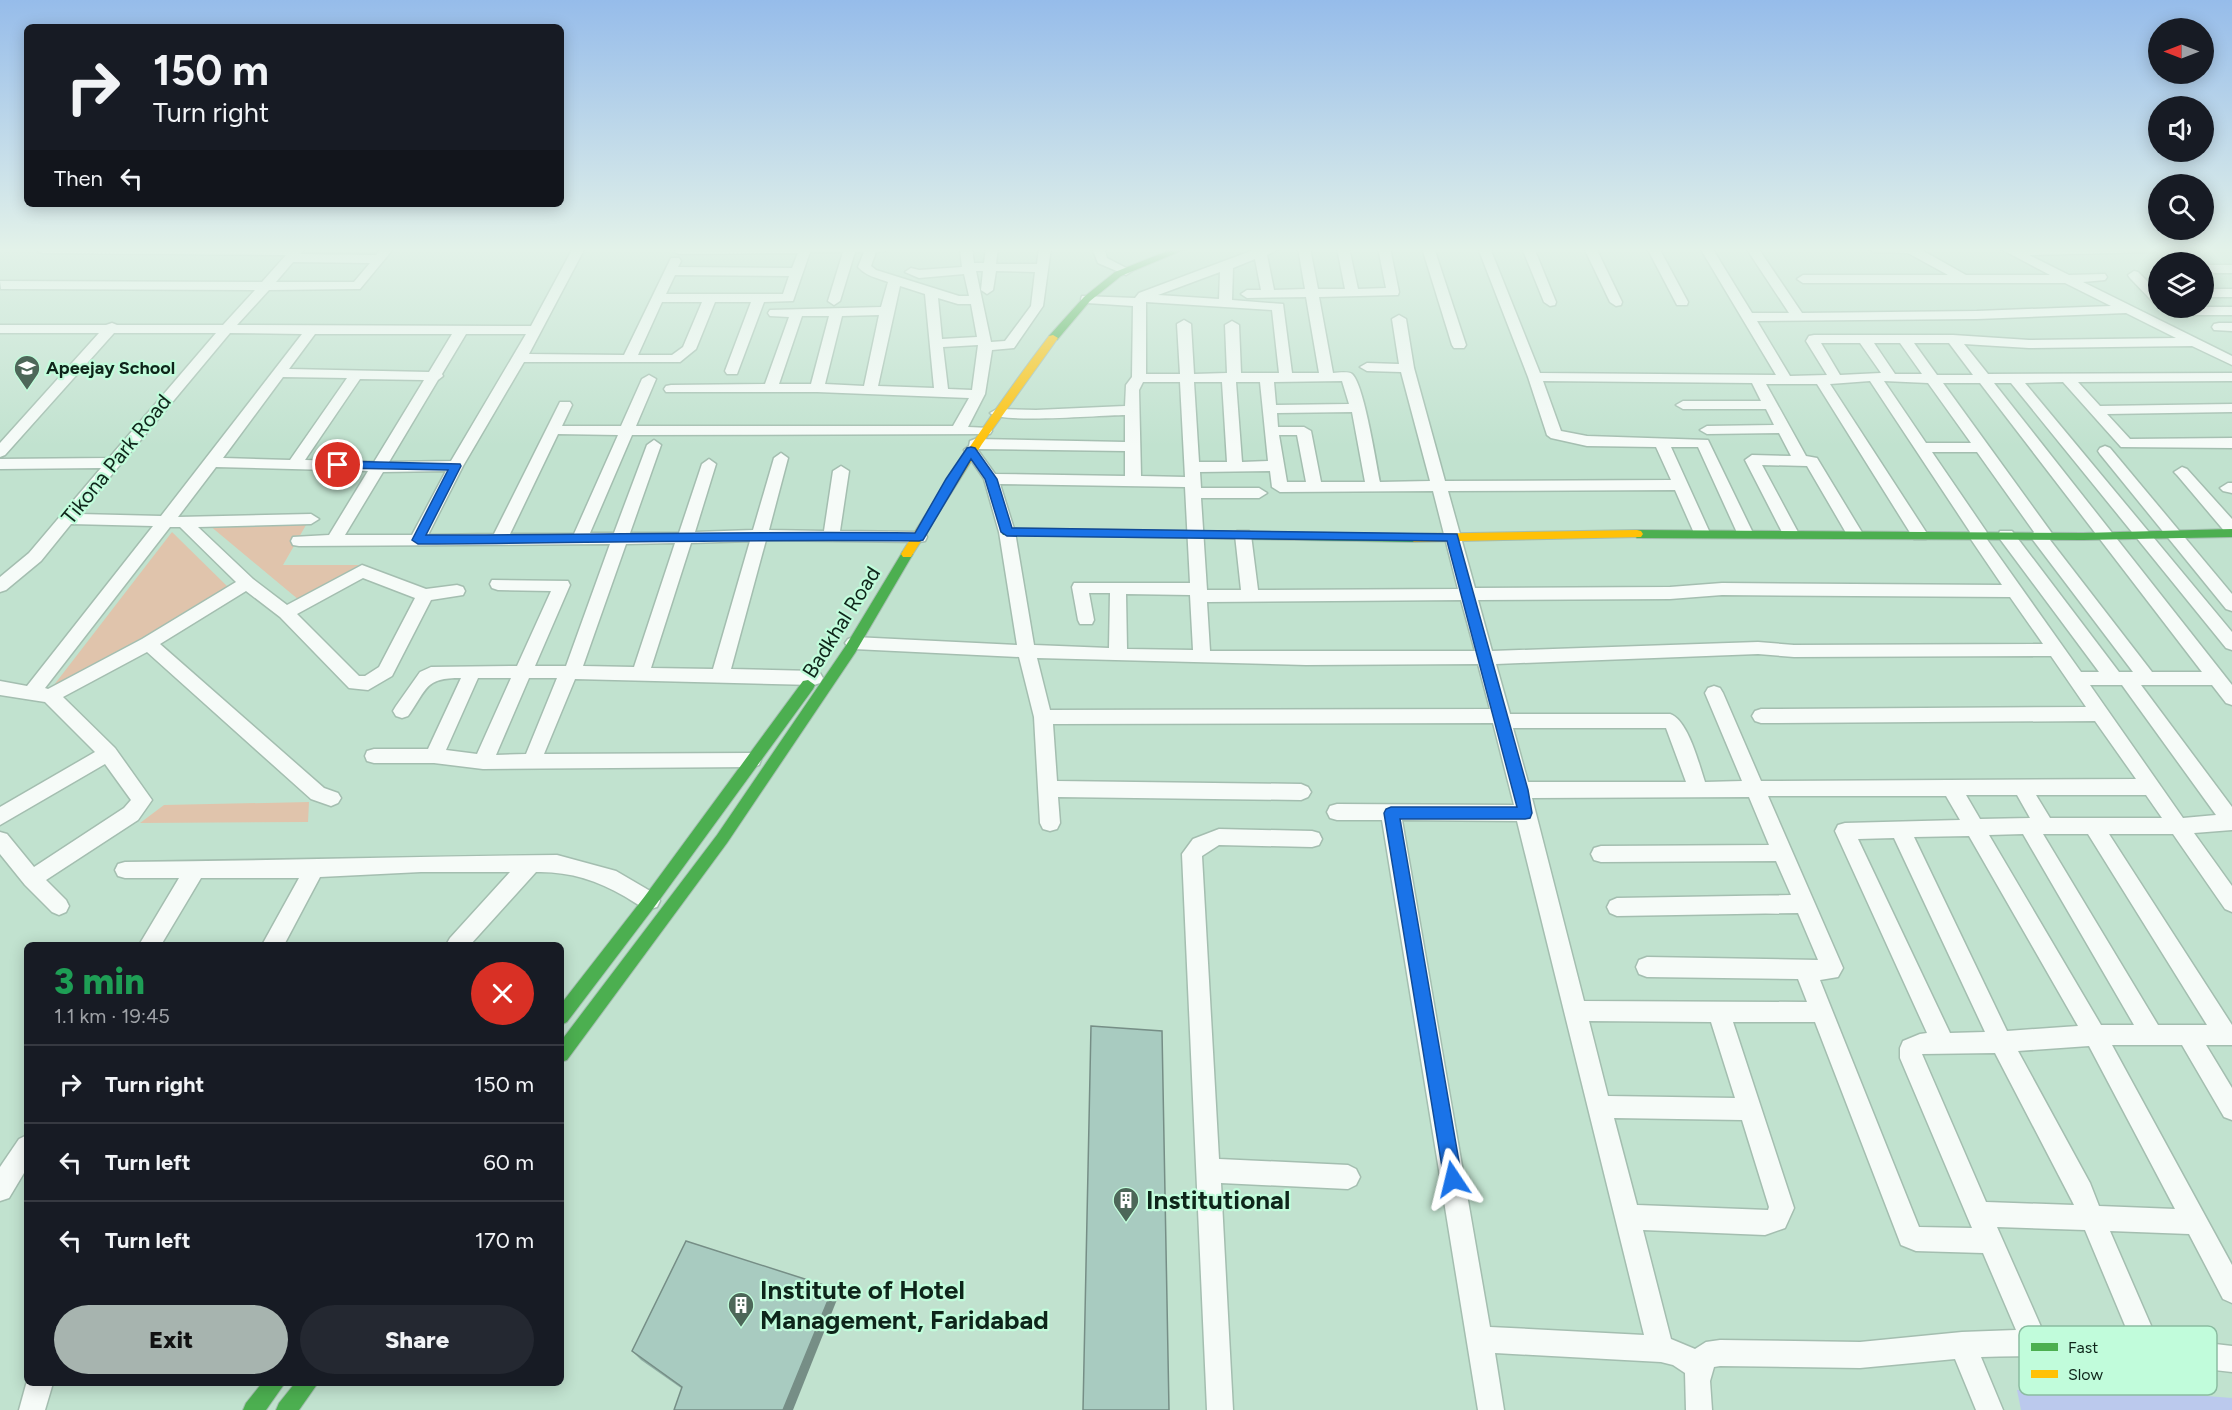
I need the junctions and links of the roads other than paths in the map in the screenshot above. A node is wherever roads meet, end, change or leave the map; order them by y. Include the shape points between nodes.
1 (796, 313) edge
2 (241, 314) edge
3 (544, 314) edge
4 (650, 314) edge
5 (703, 314) edge
6 (753, 314) edge
7 (833, 314) edge
8 (885, 314) edge
9 (933, 314) edge
10 (979, 314) edge
11 (1031, 314) edge
12 (1065, 314) edge
13 (1073, 314) edge
14 (1140, 314) edge
15 (1279, 314) edge
16 (1316, 314) edge
17 (1449, 314) edge
18 (1510, 314) edge
19 (1745, 314) edge
20 (1796, 314) edge
21 (2007, 314) edge
22 (2138, 314) edge
23 (1747, 317) junction
24 (1799, 318) junction
25 (1399, 319) dead end
26 (1184, 324) dead end
27 (1232, 325) dead end
28 (112, 327) junction
29 (229, 328) junction
30 (0, 329) edge
31 (312, 329) junction
32 (462, 329) junction
33 (535, 330) junction
34 (1864, 339) junction
35 (1904, 339) junction
36 (1953, 339) junction
37 (2194, 342) junction
38 (936, 343) junction
39 (984, 343) junction
40 (1459, 345) dead end
41 (520, 358) junction
42 (629, 359) junction
43 (2232, 361) edge
44 (1367, 367) dead end
45 (1407, 368) junction
46 (732, 371) dead end
47 (279, 373) junction
48 (356, 375) junction
49 (436, 376) junction
50 (1327, 377) junction
51 (1535, 377) junction
52 (1874, 377) junction
53 (2232, 377) edge
54 (1139, 378) junction
55 (1187, 378) junction
56 (1231, 378) junction
57 (1267, 378) junction
58 (1286, 378) junction
59 (1891, 378) junction
60 (649, 379) dead end
61 (1932, 379) junction
62 (1986, 379) junction
63 (2015, 379) junction
64 (2068, 379) junction
65 (1757, 380) junction
66 (1786, 380) junction
67 (1829, 380) junction
68 (817, 388) junction
69 (671, 389) dead end
70 (770, 389) junction
71 (870, 389) junction
72 (941, 392) junction
73 (978, 394) junction
74 (565, 405) dead end
75 (1683, 405) dead end
76 (1770, 405) junction
77 (1358, 408) junction
78 (2232, 408) edge
79 (1132, 410) junction
80 (1269, 410) junction
81 (2096, 410) junction
82 (997, 413) junction
83 (1707, 429) dead end
84 (1783, 429) junction
85 (554, 430) junction
86 (626, 431) junction
87 (1271, 431) junction
88 (972, 437) junction
89 (1662, 443) junction
90 (2232, 443) edge
91 (654, 445) dead end
92 (1133, 447) junction
93 (1981, 447) junction
94 (1922, 448) junction
95 (2105, 451) dead end
96 (0, 452) edge
97 (781, 458) dead end
98 (1801, 460) junction
99 (212, 462) junction
100 (111, 463) junction
101 (295, 463) junction
102 (0, 464) edge
103 (709, 464) dead end
104 (456, 466) junction
105 (1235, 466) junction
106 (1278, 466) junction
107 (380, 467) junction
108 (842, 471) dead end
109 (2182, 472) dead end
110 (991, 479) junction
111 (1133, 481) junction
112 (1193, 481) junction
113 (1680, 485) junction
114 (1373, 486) junction
115 (1439, 486) junction
116 (1314, 487) junction
117 (1259, 493) dead end
118 (67, 519) junction
119 (311, 519) dead end
120 (164, 522) junction
121 (184, 522) junction
122 (2232, 531) edge
123 (1007, 532) junction
124 (1702, 533) junction
125 (1745, 533) junction
126 (1196, 534) junction
127 (1791, 534) junction
128 (1855, 534) junction
129 (759, 535) junction
130 (831, 535) junction
131 (1243, 535) junction
132 (1920, 535) junction
133 (1978, 535) junction
134 (2006, 535) junction
135 (2042, 536) junction
136 (2105, 536) junction
137 (2175, 536) junction
138 (912, 537) junction
139 (1452, 537) junction
140 (2145, 537) junction
141 (500, 538) junction
142 (580, 538) junction
143 (684, 538) junction
144 (622, 539) junction
145 (418, 540) junction
146 (299, 541) dead end
147 (333, 542) junction
148 (247, 583) junction
149 (498, 584) dead end
150 (0, 586) edge
151 (1118, 588) junction
152 (457, 591) dead end
153 (2014, 591) junction
154 (1199, 592) junction
155 (1468, 594) junction
156 (425, 595) junction
157 (1250, 596) junction
158 (2232, 604) edge
159 (286, 613) junction
160 (1086, 620) dead end
161 (148, 644) junction
162 (854, 644) junction
163 (2232, 644) edge
164 (2055, 650) junction
165 (831, 652) dead end
166 (1027, 653) junction
167 (1118, 655) junction
168 (1202, 657) junction
169 (1485, 658) junction
170 (523, 672) junction
171 (472, 673) junction
172 (570, 673) junction
173 (817, 673) joint
174 (640, 675) junction
175 (720, 676) junction
176 (2148, 678) junction
177 (2216, 678) junction
178 (2120, 679) junction
179 (2075, 680) junction
180 (0, 688) edge
181 (31, 693) junction
182 (1714, 693) dead end
183 (50, 696) junction
184 (2232, 698) edge
185 (402, 711) dead end
186 (2100, 714) junction
187 (1761, 716) dead end
188 (1043, 717) junction
189 (1501, 718) junction
190 (108, 753) junction
191 (374, 756) dead end
192 (434, 756) junction
193 (752, 760) junction
194 (483, 762) junction
195 (532, 762) junction
196 (1698, 787) junction
197 (1951, 787) junction
198 (2022, 787) junction
199 (2153, 787) junction
200 (1756, 788) junction
201 (1049, 789) junction
202 (1521, 790) junction
203 (1301, 792) dead end
204 (331, 798) dead end
205 (1337, 812) dead end
206 (1391, 813) junction
207 (1525, 813) junction
208 (0, 817) edge
209 (2232, 822) edge
210 (1050, 823) dead end
211 (2036, 826) junction
212 (2093, 826) junction
213 (2178, 826) junction
214 (1973, 828) junction
215 (1901, 831) junction
216 (1312, 839) dead end
217 (0, 840) edge
218 (1784, 853) junction
219 (1601, 854) dead end
220 (530, 864) junction
221 (314, 869) junction
222 (125, 870) dead end
223 (195, 870) junction
224 (32, 879) junction
225 (651, 901) junction
226 (2232, 903) edge
227 (1806, 904) junction
228 (59, 906) dead end
229 (1617, 907) dead end
230 (152, 942) edge
231 (275, 942) edge
232 (460, 942) edge
233 (1647, 967) dead end
234 (1805, 970) junction
235 (1575, 1011) junction
236 (1719, 1012) junction
237 (1821, 1012) junction
238 (564, 1013) edge
239 (2095, 1035) junction
240 (2152, 1035) junction
241 (2188, 1035) junction
242 (2229, 1035) edge
243 (2001, 1042) junction
244 (1943, 1043) junction
245 (564, 1050) edge
246 (1600, 1107) junction
247 (1750, 1109) junction
248 (2232, 1109) edge
249 (24, 1152) edge
250 (1210, 1171) junction
251 (1348, 1177) dead end
252 (0, 1189) edge
253 (1978, 1214) junction
254 (1627, 1217) junction
255 (2093, 1218) junction
256 (2195, 1222) junction
257 (1990, 1241) junction
258 (2232, 1290) edge
259 (2027, 1326) edge
260 (2138, 1326) edge
261 (1480, 1339) junction
262 (2019, 1343) edge
263 (1962, 1345) junction
264 (1661, 1349) junction
265 (2217, 1357) edge
266 (2232, 1359) edge
267 (1699, 1367) junction
268 (39, 1386) edge
269 (273, 1386) edge
270 (306, 1386) edge
271 (31, 1410) edge
272 (253, 1410) edge
273 (286, 1410) edge
274 (1220, 1410) edge
275 (1491, 1410) edge
276 (1700, 1410) edge
277 (1990, 1410) edge

1 - 70 street
2 - 29 street, Tikona Park Road
3 - 33 street
4 - 42 street
5 - 42 street via 689,349 681,357
6 - 46 street
7 - 68 street
8 - 71 street
9 - 38 street
10 - 39 street
11 - 39 street via 1009,345
12 - 88 street, Badkhal Road via 1010,375
13 - 82 street, Badkhal Road
14 - 54 street
15 - 58 street
16 - 50 street
17 - 40 street
18 - 51 street
19 - 23 street
20 - 24 street
21 - 24 street
22 - 37 street
23 - 24 street
23 - 66 street
25 - 45 street
26 - 55 street
27 - 56 street
28 - 29 street
28 - 30 street
28 - 96 street
29 - 31 street
29 - 100 street, Tikona Park Road
31 - 32 street
31 - 47 street
32 - 33 street
32 - 49 street
33 - 41 street
34 - 35 street
34 - 59 street
34 - 67 street via 1812,341
35 - 36 street
35 - 61 street
36 - 37 street via 2029,344
36 - 62 street
37 - 43 street
38 - 39 street
38 - 72 street
39 - 73 street
41 - 42 street
41 - 104 street
44 - 45 street
45 - 115 street
47 - 48 street
47 - 99 street
48 - 49 street
48 - 101 street
49 - 107 street
50 - 58 street
50 - 77 street via 1347,377
51 - 65 street
51 - 89 street via 1556,435 1587,441
52 - 59 street
52 - 67 street
52 - 94 street
53 - 64 street
54 - 55 street
54 - 79 street via 1133,385
55 - 56 street
55 - 112 street
56 - 57 street
56 - 105 street
57 - 58 street
57 - 80 street
59 - 61 street
60 - 86 street
61 - 62 street
61 - 93 street
62 - 63 street
62 - 136 street
63 - 64 street
63 - 140 street
64 - 81 street
65 - 66 street
65 - 76 street
66 - 67 street
67 - 132 street
68 - 70 street
68 - 71 street
69 - 70 street
71 - 72 street
72 - 73 street
73 - 88 street
74 - 85 street
75 - 76 street
76 - 84 street
77 - 80 street
77 - 114 street
78 - 81 street
79 - 82 street
79 - 92 street
80 - 87 street
81 - 90 street via 2126,444
82 - 88 street, Badkhal Road
83 - 84 street
84 - 98 street
85 - 86 street
85 - 141 street
86 - 88 street
86 - 142 street
87 - 106 street
87 - 116 street via 1304,431
88 - 92 street
88 - 110 street
88 - 138 street, Badkhal Road
88 - 138 street, Badkhal Road via 952,479
89 - 113 street
89 - 125 street via 1703,443
91 - 144 street
92 - 111 street
93 - 94 street
93 - 135 street
94 - 133 street
95 - 137 street
97 - 129 street
98 - 127 street via 1752,460
98 - 128 street via 1812,460
99 - 101 street
99 - 120 street
100 - 102 street
100 - 118 street, Tikona Park Road
101 - 107 street
103 - 143 street
104 - 107 street
104 - 145 street
105 - 106 street
105 - 112 street
106 - 116 street via 1280,487
107 - 147 street
108 - 130 street
109 - 122 street
110 - 111 street
110 - 123 street
111 - 112 street
112 - 117 street
112 - 126 street
113 - 115 street
113 - 124 street
114 - 115 street
114 - 116 street
115 - 139 street
118 - 120 street
118 - 150 street, Tikona Park Road via 35,557
119 - 121 street
120 - 121 street
120 - 181 street
121 - 148 street
122 - 137 street
123 - 126 street
123 - 166 street
124 - 125 street
124 - 139 street
125 - 127 street
126 - 131 street
126 - 154 street
127 - 128 street
128 - 132 street
129 - 130 street
129 - 143 street
129 - 175 street
130 - 138 street
131 - 139 street
131 - 157 street
132 - 133 street
133 - 134 street
133 - 153 street
134 - 135 street
134 - 178 street
135 - 136 street
135 - 176 street
136 - 140 street
136 - 177 street
137 - 140 street
137 - 158 street
138 - 162 street, Badkhal Road
138 - 165 street, Badkhal Road
139 - 155 street
140 - 163 street
141 - 142 street
141 - 145 street
142 - 144 street
143 - 144 street
143 - 174 street
144 - 172 street
145 - 147 street
146 - 147 street
148 - 159 street
148 - 161 street
149 - 170 street via 562,585
151 - 154 street
151 - 160 street via 1080,587
151 - 167 street
152 - 156 street
153 - 155 street via 1722,589
153 - 164 street
154 - 157 street
154 - 168 street
155 - 157 street
155 - 169 street
156 - 159 street via 362,571
156 - 159 street via 386,670 368,683 352,681
161 - 183 street
161 - 204 street via 318,794
162 - 166 street
162 - 245 street, Badkhal Road via 722,839
164 - 169 street via 1758,648
164 - 179 street
166 - 167 street
166 - 188 street
167 - 168 street
168 - 169 street
169 - 189 street
170 - 171 street
170 - 172 street
170 - 194 street
171 - 185 street via 437,672 426,677
171 - 192 street
172 - 174 street
172 - 195 street
173 - 175 street
173 - 193 street, Badkhal Road
174 - 175 street
176 - 177 street
176 - 178 street
177 - 184 street
178 - 179 street
178 - 209 street
179 - 186 street
180 - 181 street
181 - 183 street
182 - 200 street
183 - 190 street
186 - 187 street
186 - 199 street
188 - 189 street
188 - 201 street
189 - 196 street via 1670,721
189 - 202 street
190 - 208 street
190 - 224 street via 140,795 140,805
191 - 192 street
192 - 194 street
193 - 195 street
193 - 225 street, Badkhal Road
194 - 195 street
196 - 200 street
196 - 202 street
197 - 198 street
197 - 200 street
197 - 214 street
198 - 199 street
198 - 211 street
199 - 213 street
200 - 218 street
201 - 203 street
201 - 210 street
202 - 207 street
205 - 206 street
206 - 207 street
206 - 261 street
207 - 235 street
209 - 213 street
211 - 212 street
211 - 214 street
211 - 240 street
212 - 213 street
212 - 242 street
213 - 226 street
214 - 215 street
214 - 239 street
215 - 243 street
215 - 244 street via 1845,831
216 - 250 street via 1219,837 1197,846 1192,854
217 - 224 street
218 - 219 street
218 - 227 street
220 - 221 street
220 - 225 street via 557,863 609,877
220 - 232 street
221 - 223 street
221 - 231 street
222 - 223 street
223 - 230 street
224 - 228 street
225 - 238 street, Badkhal Road
227 - 229 street
227 - 234 street via 1832,968
233 - 234 street
234 - 237 street
235 - 236 street
235 - 246 street
236 - 237 street
236 - 247 street
237 - 257 street via 1910,1236
239 - 240 street
239 - 243 street
239 - 256 street
240 - 241 street
241 - 242 street
241 - 248 street
243 - 244 street
243 - 255 street
244 - 253 street via 1911,1048 1911,1058
246 - 247 street
246 - 254 street
247 - 254 street via 1782,1208 1776,1219 1765,1223
249 - 252 street
250 - 251 street
250 - 274 street
253 - 255 street
253 - 257 street
254 - 264 street
255 - 256 street
255 - 260 street
256 - 258 street
257 - 259 street
261 - 264 street
261 - 275 street
262 - 263 street
263 - 267 street via 1860,1355 1720,1353 1706,1355
263 - 277 street
264 - 267 street via 1679,1354
265 - 266 street
267 - 276 street via 1695,1382
268 - 271 street
269 - 272 street
270 - 273 street

